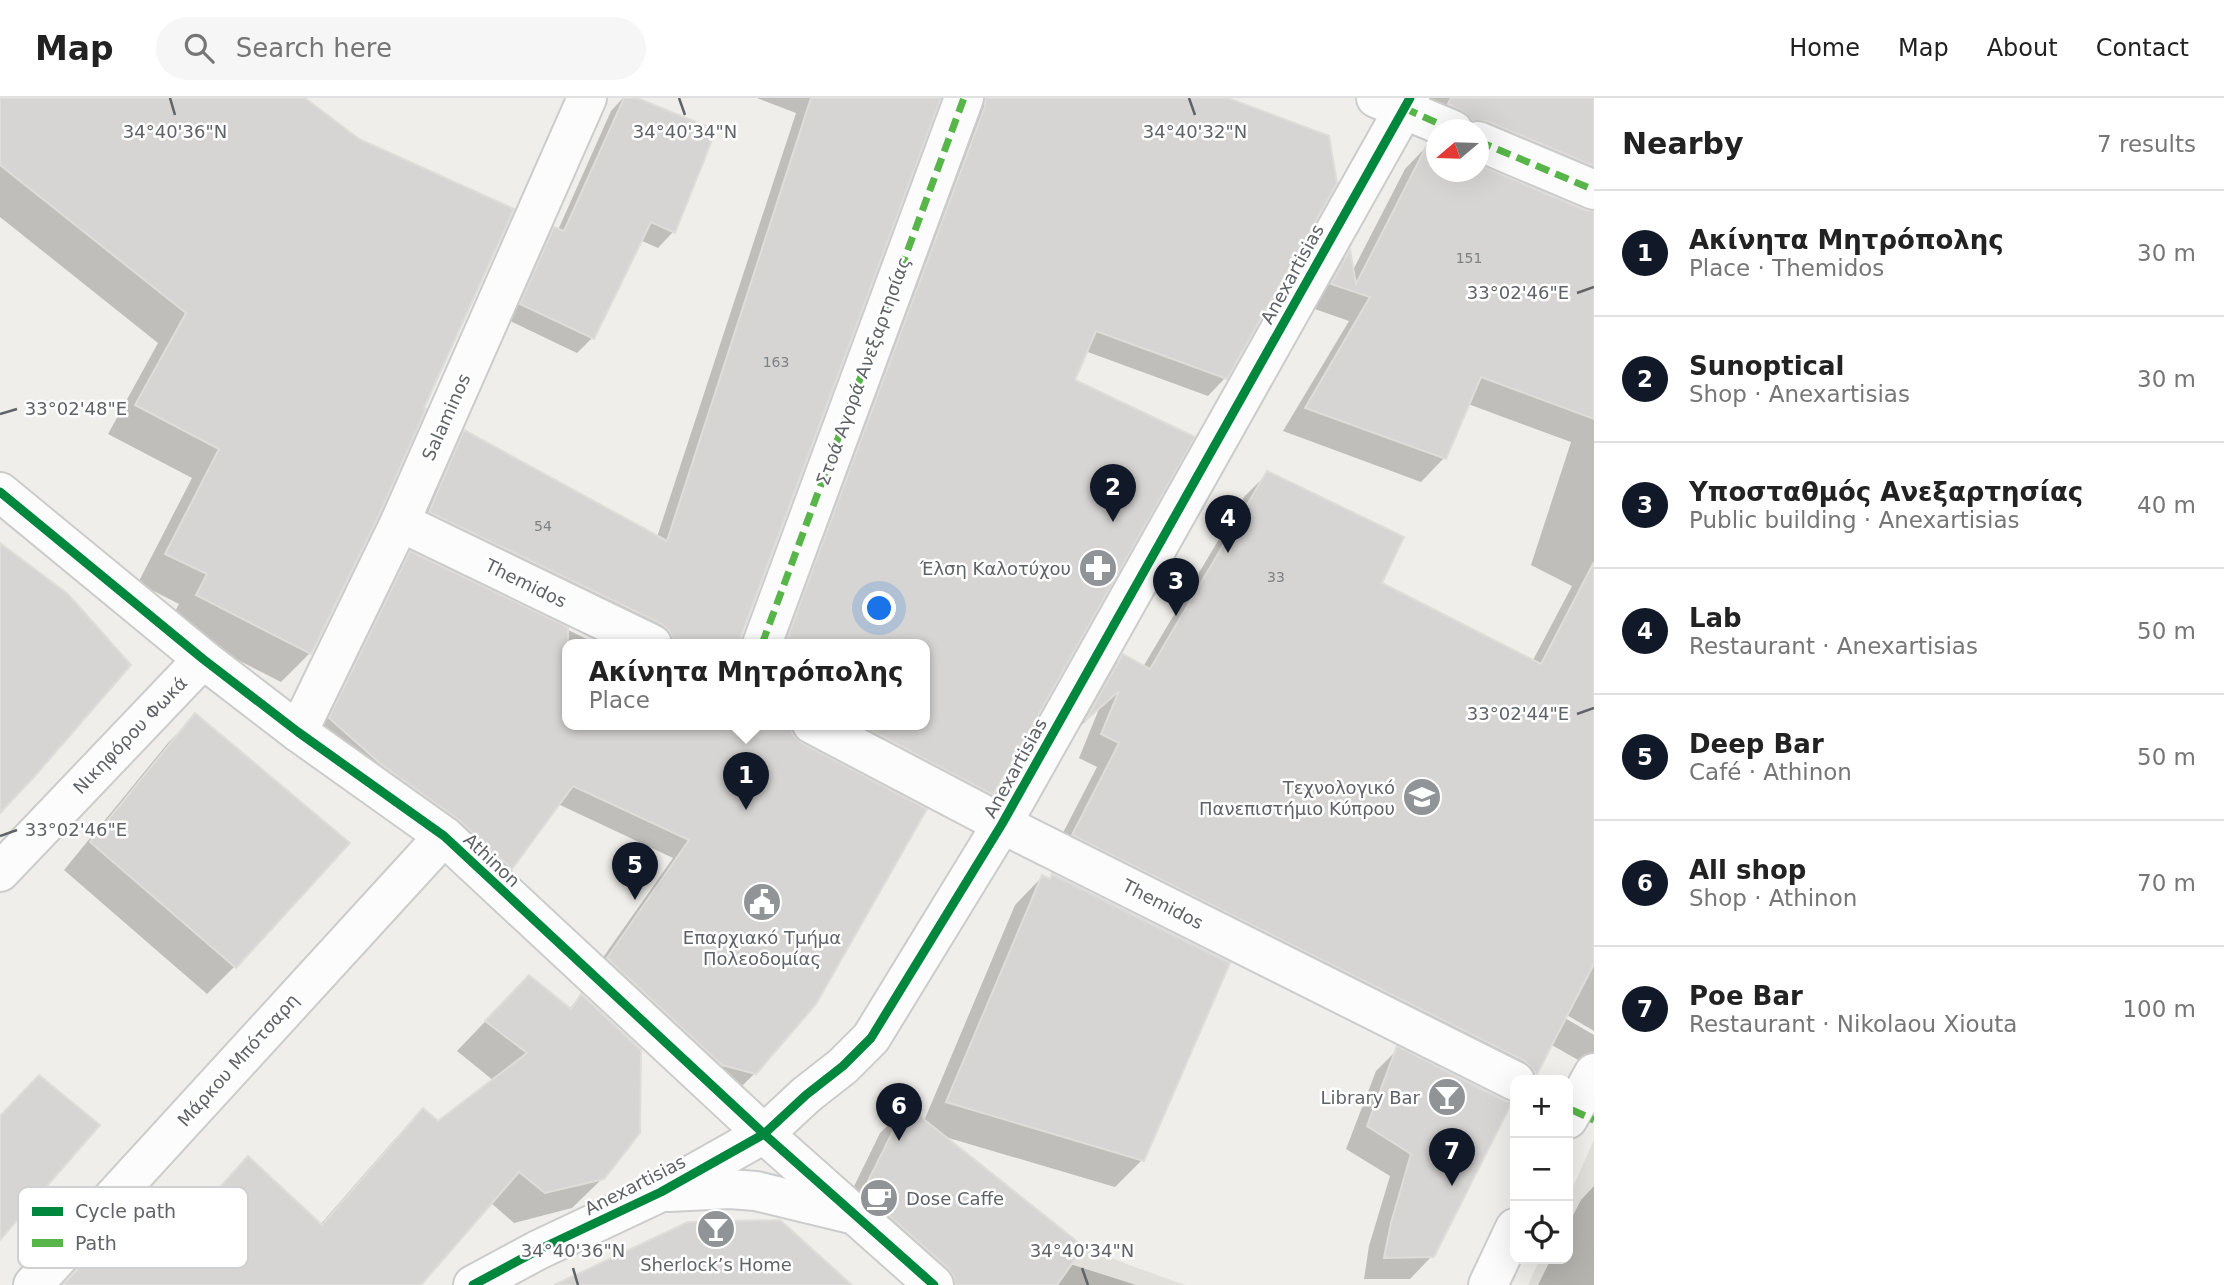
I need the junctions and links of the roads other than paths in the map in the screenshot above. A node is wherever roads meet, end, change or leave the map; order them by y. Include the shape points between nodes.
1 (587, 98) edge
2 (964, 98) edge
3 (1397, 101) edge
4 (1432, 119) edge
5 (1489, 145) edge
6 (1594, 190) edge
7 (0, 492) edge
8 (400, 522) junction
9 (642, 639) edge
10 (764, 639) edge
11 (203, 659) junction
12 (824, 730) edge
13 (298, 732) junction
14 (1002, 824) junction
15 (444, 836) junction
16 (0, 872) edge
17 (1594, 1073) edge
18 (1510, 1078) edge
19 (1575, 1114) edge
20 (764, 1134) junction
21 (123, 1187) edge
22 (661, 1192) junction
23 (853, 1214) junction
24 (1510, 1239) edge
25 (49, 1268) edge
26 (33, 1285) edge
27 (472, 1285) edge
28 (934, 1285) edge
29 (1488, 1285) edge

1 - 8 street, Salaminos
2 - 10 street, Στοά Αγορά Ανεξαρτησίας
3 - 4 street
3 - 14 street, Anexartisias
5 - 6 street
7 - 11 street, Athinon
8 - 9 street, Themidos
8 - 13 street, Salaminos
11 - 13 street, Athinon
11 - 16 street, Νικηφόρου Φωκά
12 - 14 street, Themidos
13 - 15 street, Athinon
14 - 18 street, Themidos
14 - 20 street, Anexartisias via 871,1038
15 - 20 street, Athinon
15 - 21 street, Μάρκου Μπότσαρη
17 - 19 street
20 - 22 street, Anexartisias
20 - 23 street, Athinon
22 - 23 street, Anexartisias via 756,1191
22 - 27 street, Anexartisias
23 - 28 street, Athinon
24 - 29 street
25 - 26 street, Μάρκου Μπότσαρη

